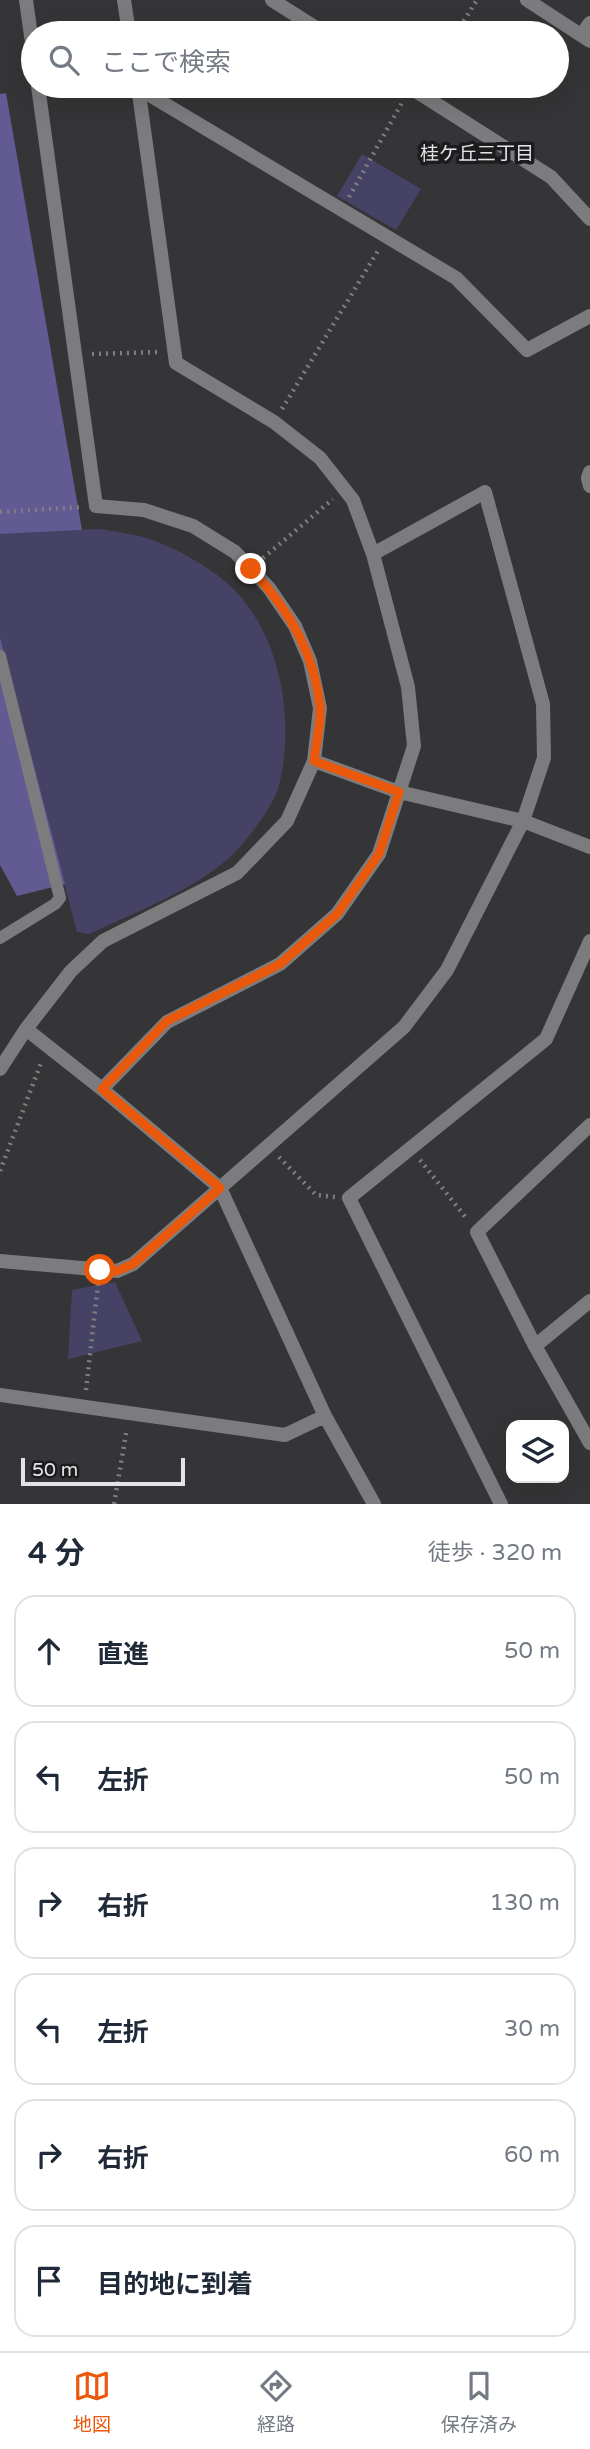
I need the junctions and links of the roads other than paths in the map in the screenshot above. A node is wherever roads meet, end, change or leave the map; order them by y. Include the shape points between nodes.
1 (26, 0) edge
2 (124, 0) edge
3 (272, 0) edge
4 (527, 0) edge
5 (29, 21) edge
6 (127, 21) edge
7 (305, 21) edge
8 (565, 21) edge
9 (569, 23) edge
10 (587, 33) edge
11 (40, 98) edge
12 (140, 98) edge
13 (156, 98) edge
14 (426, 98) edge
15 (590, 219) edge
16 (590, 316) edge
17 (590, 472) edge
18 (590, 486) edge
19 (373, 554) junction
20 (0, 656) edge
21 (314, 761) junction
22 (399, 792) junction
23 (523, 821) junction
24 (590, 847) edge
25 (0, 938) edge
26 (589, 950) edge
27 (26, 1029) junction
28 (0, 1069) edge
29 (102, 1089) junction
30 (590, 1125) edge
31 (220, 1188) junction
32 (0, 1261) edge
33 (590, 1301) edge
34 (535, 1346) junction
35 (0, 1395) edge
36 (325, 1416) junction
37 (590, 1443) edge
38 (374, 1504) edge
39 (501, 1504) edge

1 - 5 street
2 - 6 street
3 - 7 street
4 - 8 street
9 - 10 street
11 - 21 street via 96,506 144,510 193,526 235,552 269,588 295,626 310,661 320,708
12 - 19 street via 176,363 274,422 320,458 353,500
13 - 16 street via 456,278 527,350
14 - 15 street via 551,177
17 - 18 street
19 - 22 street via 408,687 414,746
19 - 23 street via 485,492 543,704 544,758
20 - 25 lane via 60,898
21 - 22 street
21 - 27 street via 287,821 237,873 103,941 71,971
22 - 23 street
22 - 29 street via 379,854 337,914 280,964 167,1021
23 - 24 street
23 - 31 street via 447,970 404,1027
26 - 39 street via 546,1039 349,1198
27 - 28 street
27 - 29 street
29 - 31 street
30 - 34 street via 477,1232
31 - 32 street via 133,1264 117,1271
31 - 36 street
33 - 34 street
34 - 37 street
35 - 36 street via 285,1435
36 - 38 street

